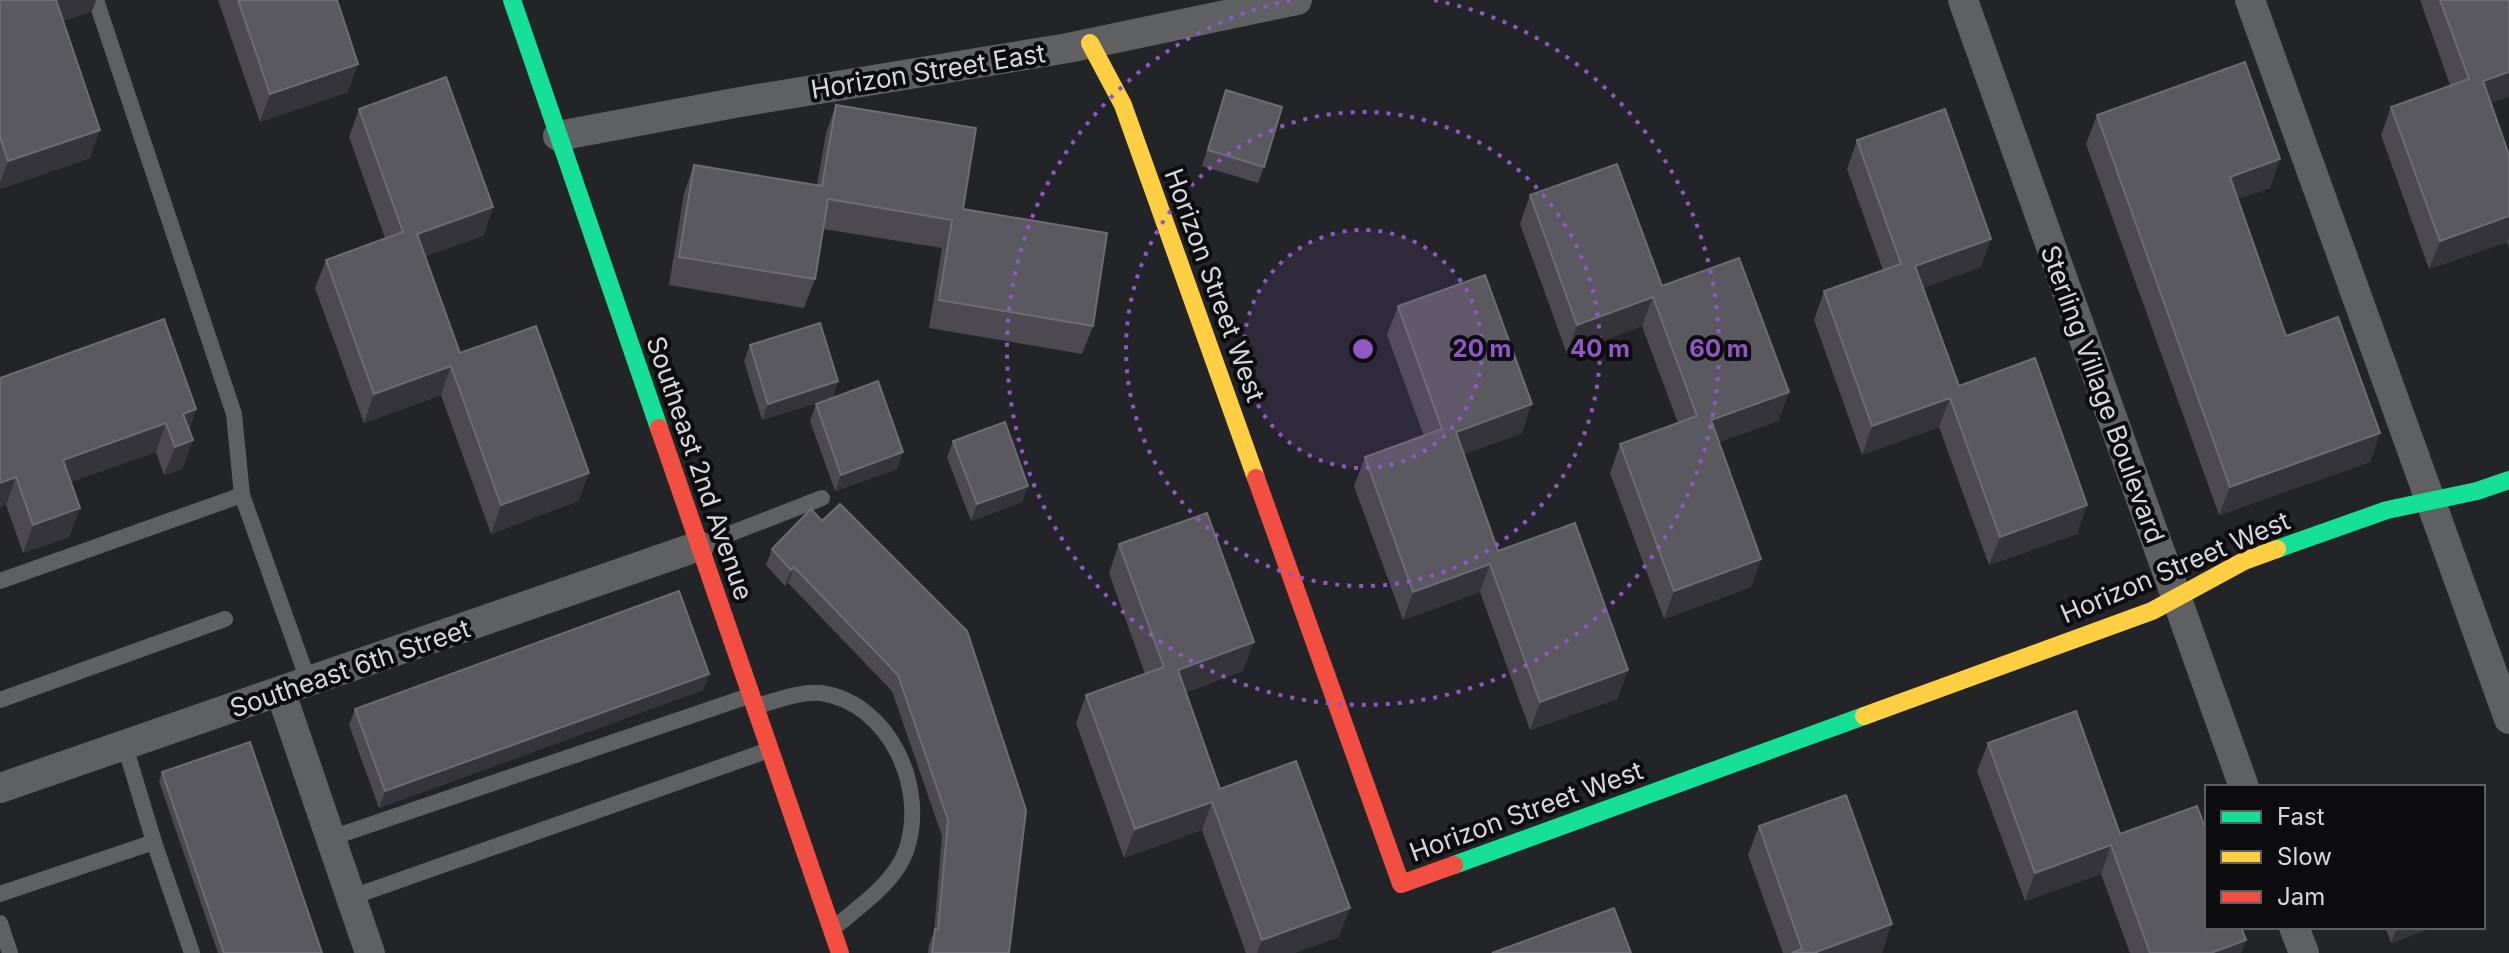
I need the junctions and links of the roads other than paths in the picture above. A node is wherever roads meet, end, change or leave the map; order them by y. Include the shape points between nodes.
1 (96, 0) edge
2 (512, 0) edge
3 (1297, 0) edge
4 (1963, 0) edge
5 (2250, 0) edge
6 (1090, 43) junction
7 (558, 136) junction
8 (2509, 480) edge
9 (242, 495) junction
10 (822, 498) dead end
11 (2432, 501) junction
12 (699, 546) junction
13 (0, 581) edge
14 (2176, 598) junction
15 (225, 619) dead end
16 (309, 683) junction
17 (281, 693) junction
18 (0, 700) edge
19 (753, 701) junction
20 (2509, 719) edge
21 (125, 746) junction
22 (770, 749) junction
23 (2243, 785) edge
24 (0, 788) edge
25 (331, 838) junction
26 (154, 842) junction
27 (0, 894) edge
28 (352, 897) junction
29 (0, 923) edge
30 (832, 930) junction
31 (10, 953) edge
32 (192, 953) edge
33 (370, 953) edge
34 (840, 953) edge

1 - 9 lane via 234,414
2 - 7 street, Southeast 2nd Avenue
3 - 6 street, Horizon Street East
4 - 14 street, Sterling Village Boulevard
5 - 11 street
6 - 7 street, Horizon Street East
6 - 14 street, Horizon Street West via 1123,105 1401,884
7 - 12 street, Southeast 2nd Avenue
8 - 11 street, Horizon Street West
9 - 13 lane
9 - 16 lane
10 - 12 lane
11 - 14 street, Horizon Street West via 2387,510 2244,561
11 - 20 street
12 - 16 street, Southeast 6th Street
12 - 19 street, Southeast 2nd Avenue
14 - 23 street, Sterling Village Boulevard
15 - 18 lane
16 - 17 street, Southeast 6th Street
17 - 21 street, Southeast 6th Street
17 - 25 street
19 - 22 street, Southeast 2nd Avenue
19 - 25 lane
19 - 30 lane via 819,693 839,698 878,723 904,768 909,796 906,851 886,881
21 - 24 street, Southeast 6th Street
21 - 26 lane
22 - 28 lane
22 - 30 street, Southeast 2nd Avenue
25 - 28 street
26 - 27 lane
26 - 32 lane
28 - 33 street
29 - 31 lane
30 - 34 street, Southeast 2nd Avenue

